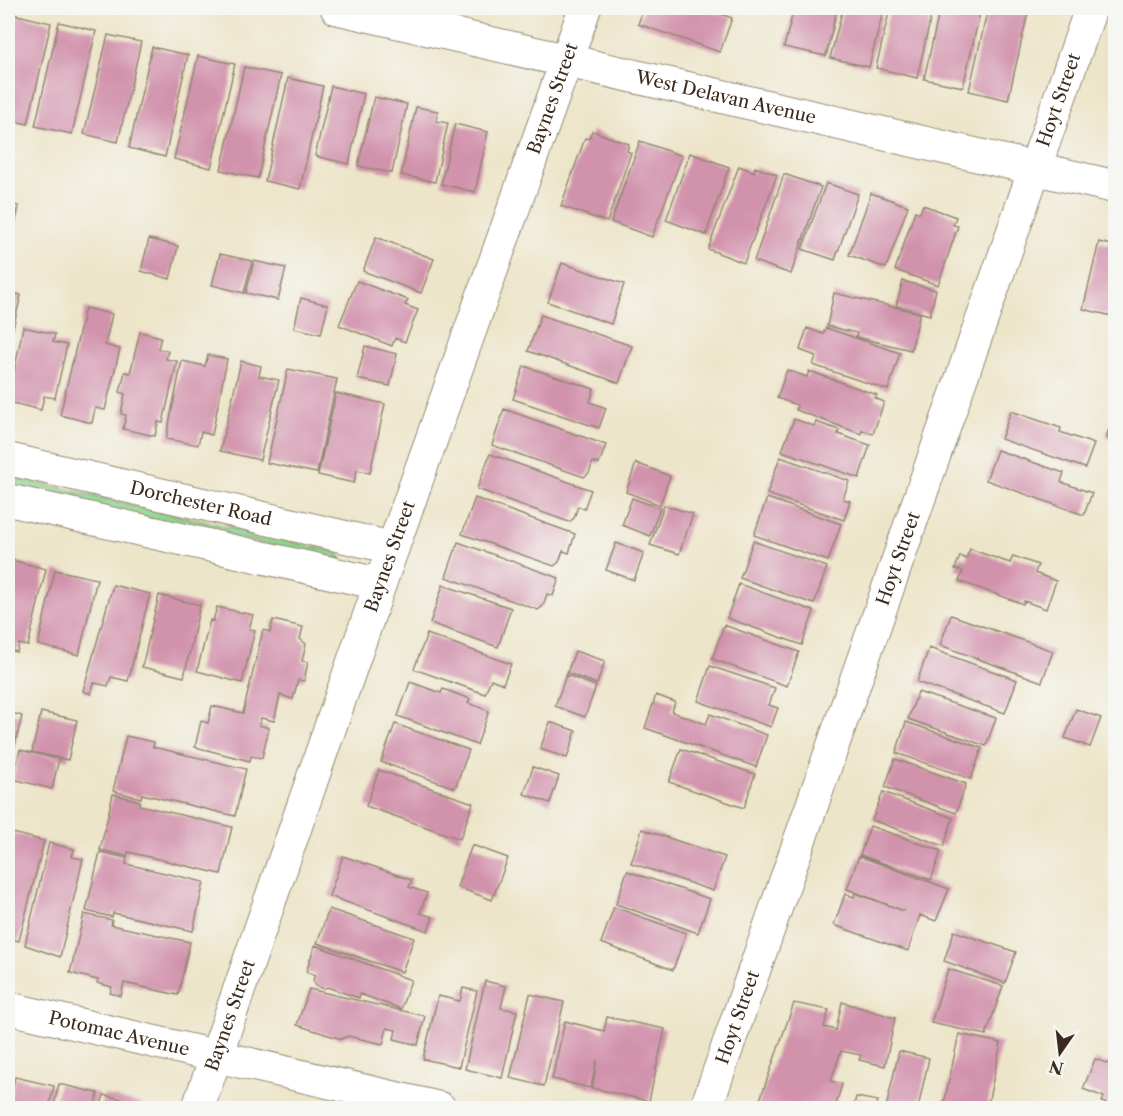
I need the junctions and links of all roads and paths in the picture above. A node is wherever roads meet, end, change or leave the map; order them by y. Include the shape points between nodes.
1 (337, 8) edge
2 (585, 8) edge
3 (1091, 8) edge
4 (566, 60) junction
5 (1034, 168) junction
6 (1116, 187) edge
7 (8, 459) edge
8 (8, 500) edge
9 (393, 548) junction
10 (380, 584) junction
11 (8, 1008) edge
12 (218, 1055) junction
13 (198, 1108) edge
14 (440, 1108) edge
15 (706, 1108) edge

1 - 4 street, West Delavan Avenue
2 - 4 street, Baynes Street
3 - 5 street, Hoyt Street
4 - 5 street, West Delavan Avenue
4 - 9 street, Baynes Street
5 - 6 street, West Delavan Avenue
5 - 15 street, Hoyt Street
7 - 9 street, Dorchester Road
8 - 10 street, Dorchester Road
9 - 10 street, Baynes Street
10 - 12 street, Baynes Street
11 - 12 street, Potomac Avenue
12 - 13 street, Baynes Street
12 - 14 street, Potomac Avenue

